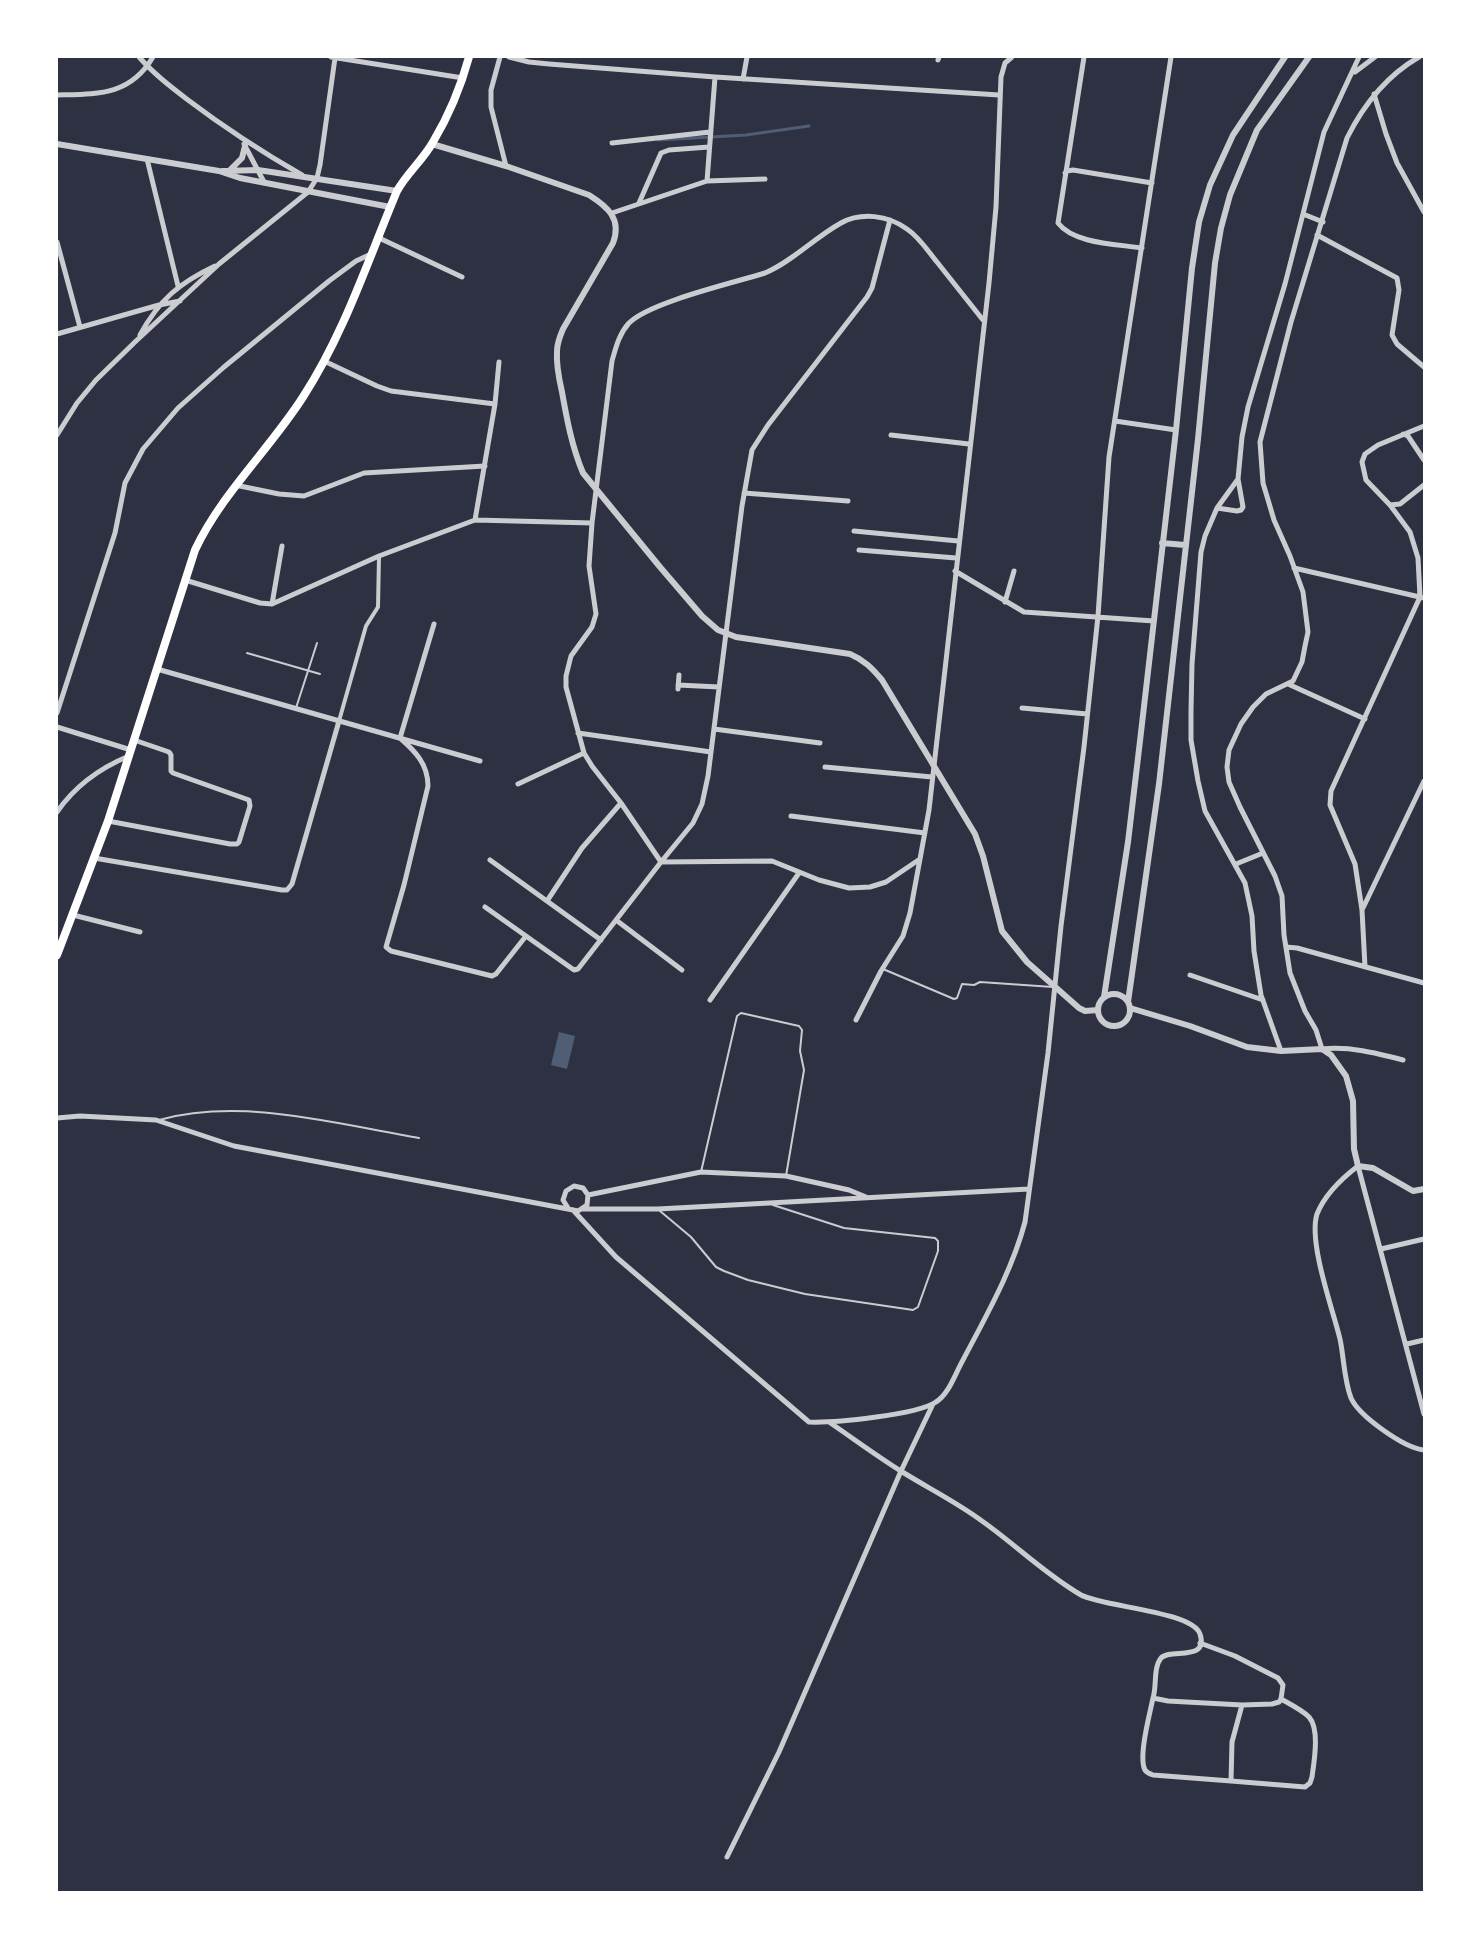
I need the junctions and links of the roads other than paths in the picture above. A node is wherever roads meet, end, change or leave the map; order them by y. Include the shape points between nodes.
1 (139, 57) edge
2 (153, 57) edge
3 (333, 57) edge
4 (469, 57) edge
5 (500, 57) edge
6 (509, 57) edge
7 (747, 57) edge
8 (1012, 57) edge
9 (1084, 57) edge
10 (1172, 57) edge
11 (1285, 57) edge
12 (1309, 57) edge
13 (1359, 57) edge
14 (1375, 57) edge
15 (1419, 57) edge
16 (148, 67) junction
17 (1351, 75) junction
18 (715, 77) junction
19 (463, 78) junction
20 (743, 79) junction
21 (999, 94) junction
22 (1374, 94) junction
23 (57, 95) edge
24 (710, 133) junction
25 (240, 138) junction
26 (612, 143) dead end
27 (57, 144) edge
28 (432, 144) junction
29 (709, 145) junction
30 (245, 146) junction
31 (147, 159) junction
32 (506, 166) junction
33 (230, 170) junction
34 (258, 170) junction
35 (219, 171) junction
36 (1065, 173) junction
37 (303, 176) junction
38 (317, 178) junction
39 (765, 179) dead end
40 (707, 181) junction
41 (264, 182) junction
42 (1152, 183) junction
43 (397, 190) junction
44 (308, 192) junction
45 (639, 203) junction
46 (390, 207) junction
47 (1424, 212) edge
48 (612, 213) junction
49 (1303, 214) junction
50 (890, 220) junction
51 (1323, 222) junction
52 (1317, 235) junction
53 (377, 237) junction
54 (57, 242) edge
55 (1142, 248) junction
56 (371, 254) junction
57 (219, 264) junction
58 (462, 277) dead end
59 (178, 286) junction
60 (182, 300) junction
61 (159, 304) junction
62 (984, 320) junction
63 (80, 327) junction
64 (57, 334) edge
65 (136, 341) junction
66 (324, 361) junction
67 (499, 362) dead end
68 (1424, 367) edge
69 (495, 404) junction
70 (1115, 422) junction
71 (1424, 426) edge
72 (1176, 430) junction
73 (1403, 434) junction
74 (57, 435) edge
75 (891, 435) dead end
76 (969, 444) junction
77 (1424, 460) edge
78 (485, 466) junction
79 (1238, 479) junction
80 (236, 485) junction
81 (1424, 485) edge
82 (597, 491) junction
83 (744, 493) junction
84 (848, 501) dead end
85 (1390, 505) junction
86 (1217, 508) junction
87 (476, 520) junction
88 (592, 522) junction
89 (854, 531) dead end
90 (958, 541) junction
91 (1162, 543) junction
92 (1185, 545) junction
93 (282, 546) dead end
94 (859, 550) dead end
95 (379, 556) junction
96 (956, 558) junction
97 (1294, 567) junction
98 (955, 571) junction
99 (1014, 571) dead end
100 (185, 580) junction
101 (1422, 598) edge
102 (1005, 602) junction
103 (272, 604) junction
104 (1098, 616) junction
105 (1154, 621) junction
106 (434, 624) dead end
107 (726, 634) junction
108 (317, 644) dead end
109 (247, 653) dead end
110 (157, 669) junction
111 (309, 671) junction
112 (320, 674) dead end
113 (679, 675) dead end
114 (1288, 684) junction
115 (719, 687) junction
116 (296, 708) junction
117 (1022, 708) dead end
118 (57, 713) edge
119 (1087, 714) junction
120 (1365, 719) junction
121 (339, 721) junction
122 (57, 727) edge
123 (714, 729) junction
124 (578, 733) junction
125 (400, 738) junction
126 (134, 740) junction
127 (820, 743) dead end
128 (711, 752) junction
129 (130, 753) junction
130 (584, 753) junction
131 (480, 760) dead end
132 (933, 765) junction
133 (825, 767) dead end
134 (932, 777) junction
135 (1424, 781) edge
136 (518, 784) dead end
137 (621, 803) junction
138 (57, 812) edge
139 (791, 816) dead end
140 (108, 821) junction
141 (925, 833) junction
142 (1263, 853) junction
143 (94, 858) junction
144 (920, 859) junction
145 (490, 860) dead end
146 (661, 862) junction
147 (1236, 864) junction
148 (799, 873) junction
149 (547, 901) junction
150 (485, 907) dead end
151 (1362, 909) junction
152 (73, 915) junction
153 (616, 920) junction
154 (140, 932) dead end
155 (526, 936) junction
156 (601, 940) junction
157 (1286, 947) junction
158 (57, 955) edge
159 (1365, 967) junction
160 (883, 969) junction
161 (682, 970) dead end
162 (1190, 975) dead end
163 (1423, 982) edge
164 (1055, 987) junction
165 (1104, 997) junction
166 (710, 1000) dead end
167 (1263, 1000) junction
168 (1129, 1005) junction
169 (1098, 1010) junction
170 (856, 1020) dead end
171 (1322, 1049) junction
172 (1281, 1051) junction
173 (1403, 1060) dead end
174 (57, 1118) edge
175 (156, 1120) junction
176 (419, 1138) dead end
177 (1358, 1166) junction
178 (701, 1172) junction
179 (786, 1176) junction
180 (1029, 1189) junction
181 (1424, 1189) edge
182 (588, 1195) junction
183 (868, 1198) junction
184 (767, 1202) junction
185 (571, 1209) junction
186 (583, 1209) junction
187 (658, 1209) junction
188 (1424, 1239) edge
189 (1381, 1249) junction
190 (1424, 1340) edge
191 (1407, 1344) junction
192 (933, 1404) junction
193 (1424, 1414) edge
194 (829, 1422) junction
195 (1424, 1450) edge
196 (901, 1471) junction
197 (1200, 1643) junction
198 (1153, 1698) junction
199 (1281, 1699) junction
200 (1242, 1705) junction
201 (1231, 1780) junction
202 (727, 1857) dead end

1 - 16 street
2 - 16 street
3 - 19 street
3 - 38 street
4 - 19 main road
5 - 32 street via 490,107
6 - 18 street via 526,62
7 - 20 street
8 - 21 street via 1002,69
9 - 36 street
10 - 42 street
11 - 72 street via 1233,135 1205,201 1192,268
12 - 92 street via 1257,130 1221,228
13 - 17 street
14 - 17 street
15 - 22 street
16 - 23 street via 131,82 109,92
16 - 25 street
17 - 49 street via 1324,132
18 - 20 street
18 - 24 street
19 - 28 main road
20 - 21 street
21 - 62 street via 996,207
22 - 47 street via 1397,163
22 - 51 street via 1347,138
24 - 26 street
24 - 29 street
25 - 30 street
25 - 37 street
27 - 31 street
28 - 32 street
28 - 43 main road
29 - 40 street
29 - 45 street via 661,153
30 - 33 street via 242,158
30 - 34 street
31 - 35 street
31 - 59 street
32 - 48 street via 589,195
33 - 34 street
33 - 35 street
34 - 37 street
34 - 41 street
35 - 41 street
36 - 42 street via 1073,170
36 - 55 street via 1059,226 1081,239
37 - 38 street
38 - 43 street
38 - 44 street
39 - 40 street
40 - 45 street
41 - 44 street
42 - 55 street
43 - 46 main road
44 - 46 street
44 - 57 street
45 - 48 street
46 - 53 main road
48 - 82 street via 616,229 613,243 563,329 556,351 575,455
49 - 51 street
49 - 79 street via 1248,408
50 - 62 street via 919,239
50 - 82 street via 873,216 848,219 777,268 655,307 631,322 617,343 612,361
50 - 83 street via 872,288 757,442 749,459
51 - 52 street
52 - 68 street via 1397,278 1399,290 1392,335
52 - 97 street via 1260,442 1263,483
53 - 56 main road
53 - 58 street
54 - 63 street
55 - 70 street
56 - 66 main road
56 - 118 street via 329,281 224,367 178,408 143,449 125,483 115,533
57 - 59 street
57 - 60 street
59 - 61 street
60 - 61 street
60 - 65 street
61 - 63 street
61 - 65 street
62 - 76 street
63 - 64 street
65 - 74 street via 96,380
66 - 69 street via 391,391
66 - 80 main road via 279,432
67 - 69 street
69 - 78 street
70 - 72 street
70 - 104 street via 1106,485
71 - 73 street
72 - 91 street
73 - 77 street
73 - 85 street via 1378,445 1365,454 1362,462 1366,480
75 - 76 street
76 - 90 street
78 - 80 street via 364,473 304,496
78 - 87 street
79 - 86 street
79 - 86 street via 1242,509
80 - 100 main road via 202,534
81 - 85 street via 1399,505
82 - 88 street
82 - 107 street via 702,616
83 - 84 street
83 - 107 street
85 - 101 street via 1410,532 1418,558
86 - 147 street via 1201,552 1191,740 1205,811
87 - 88 street
87 - 95 street
88 - 124 street via 590,566 596,614 592,627 571,656 566,676
89 - 90 street
90 - 96 street
91 - 92 street
91 - 105 street
92 - 168 street via 1159,784
93 - 103 street
94 - 96 street
95 - 103 street
95 - 121 street via 378,608 366,626
96 - 98 street
97 - 101 street
97 - 114 street via 1303,592 1308,632 1302,662
98 - 102 street
98 - 132 street
99 - 102 street
100 - 103 street
100 - 110 main road
101 - 120 street
102 - 104 street via 1024,612
104 - 105 street
104 - 119 street
105 - 165 street via 1128,842
106 - 125 street
107 - 115 street
107 - 132 street via 862,658 882,680
108 - 111 lane
109 - 111 lane
110 - 116 street
110 - 126 main road
111 - 112 lane
111 - 116 lane
113 - 115 street via 678,687
114 - 120 street
114 - 142 street via 1266,694 1253,707 1229,750 1229,782
115 - 123 street
116 - 121 street
117 - 119 street
119 - 164 street
120 - 151 street via 1331,791 1330,805 1355,864
121 - 125 street
121 - 143 street via 292,884 287,890
122 - 129 street
123 - 127 street
123 - 128 street
124 - 128 street
124 - 130 street
125 - 131 street
125 - 155 street via 421,760 428,786 386,946 392,951 487,975 496,974
126 - 129 main road
126 - 140 street via 169,752 173,773 247,798 250,806 239,842 234,845
128 - 146 street via 698,814
129 - 138 street via 77,787
129 - 140 main road
130 - 136 street
130 - 137 street
132 - 134 street
132 - 164 street via 975,834 1002,931 1027,962
133 - 134 street
134 - 141 street
135 - 151 street
137 - 146 street
137 - 149 street via 582,848
139 - 141 street
140 - 143 main road
141 - 144 street
142 - 147 street
142 - 157 street via 1282,896
143 - 152 main road
144 - 148 street via 886,882 870,887 849,888
144 - 160 street via 903,936
145 - 149 street
146 - 148 street via 763,860
146 - 153 street
147 - 167 street via 1245,883
148 - 166 street
149 - 156 street
150 - 155 street
151 - 159 street
152 - 154 street
152 - 158 main road
153 - 156 street
153 - 161 street
155 - 156 street via 574,970 580,968
157 - 159 street
157 - 171 street via 1290,973
159 - 163 street
160 - 164 lane via 954,999 963,984
160 - 170 street
162 - 167 street
164 - 169 street via 1083,1011
164 - 180 street
165 - 168 street via 1118,994
165 - 169 street
167 - 172 street
168 - 169 street via 1129,1017 1118,1026 1104,1023
168 - 172 street via 1247,1047
171 - 172 street
171 - 173 street via 1345,1048
171 - 177 street via 1340,1066 1350,1088
174 - 175 street
175 - 176 lane via 205,1111 277,1113
175 - 185 street via 234,1146
177 - 181 street via 1376,1170 1413,1191
177 - 189 street
177 - 195 street via 1333,1188 1315,1226 1351,1397 1365,1416 1404,1443
178 - 179 street
178 - 179 lane via 737,1016 741,1013 799,1026 802,1030 800,1051 804,1071
178 - 182 street
179 - 183 street
180 - 183 street
180 - 192 street via 1025,1222 1014,1256 946,1392
182 - 185 street via 579,1186 569,1188 564,1200
182 - 186 street
183 - 184 street
184 - 187 street
184 - 187 lane via 844,1228 934,1238 938,1251 918,1307 913,1310 805,1294 724,1271
185 - 186 street
185 - 194 street via 616,1257 809,1422
186 - 187 street
188 - 189 street
189 - 191 street
190 - 191 street
191 - 193 street
192 - 194 street via 893,1414
192 - 196 street
194 - 196 street
196 - 197 street via 982,1520 1045,1572 1084,1597 1190,1623 1200,1635
196 - 202 street via 779,1752
197 - 198 street via 1191,1653 1161,1658
197 - 199 street via 1278,1678 1283,1684
198 - 200 street
198 - 201 street via 1143,1746 1147,1772
199 - 200 street via 1272,1704
199 - 201 street via 1309,1717 1314,1726 1310,1783 1305,1786
200 - 201 street via 1232,1742

